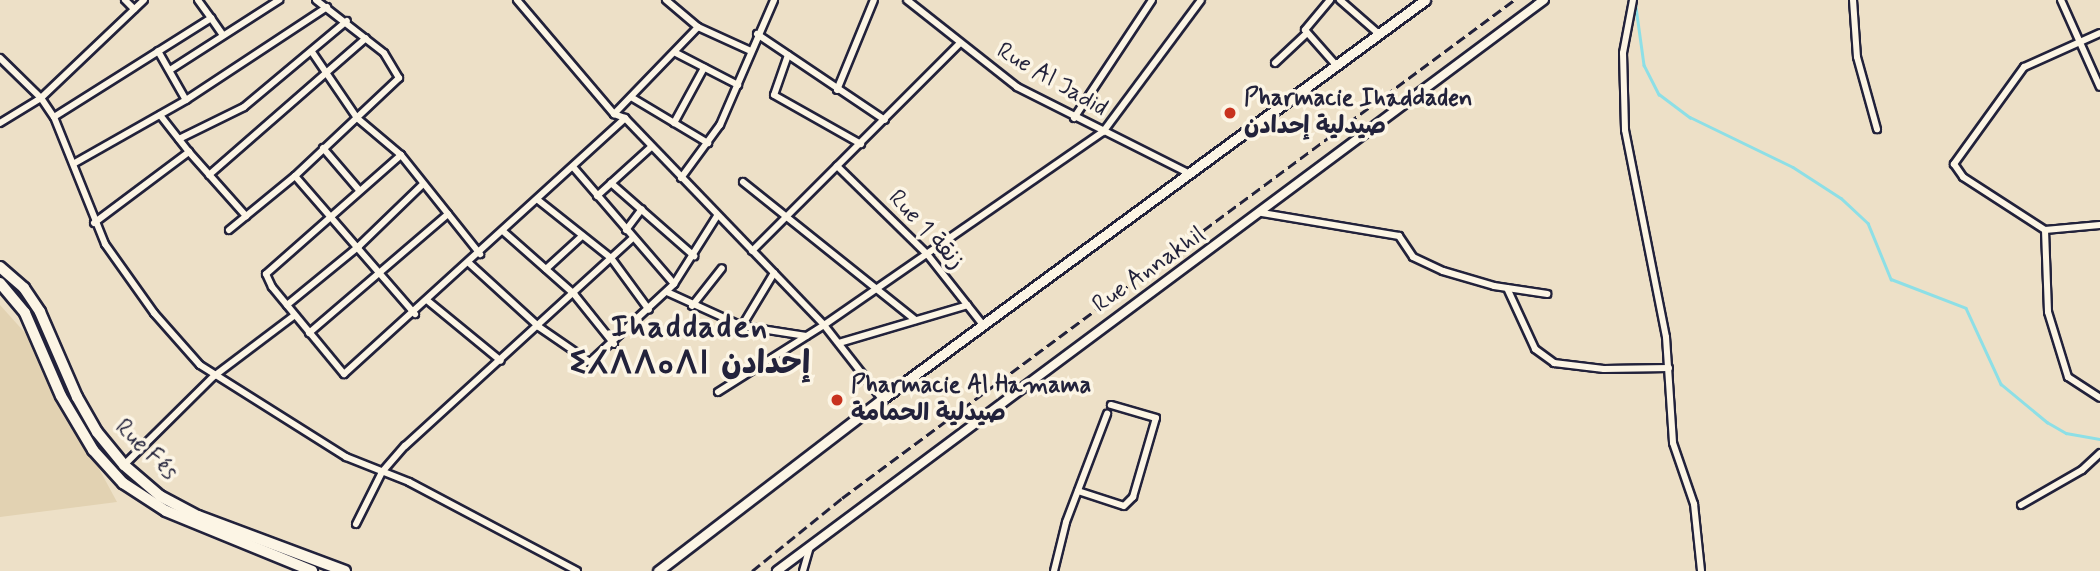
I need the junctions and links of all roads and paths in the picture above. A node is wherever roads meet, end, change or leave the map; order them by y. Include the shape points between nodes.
1 (125, 0) edge
2 (144, 0) edge
3 (198, 0) edge
4 (279, 0) edge
5 (316, 0) edge
6 (517, 0) edge
7 (666, 0) edge
8 (774, 0) edge
9 (874, 0) edge
10 (907, 0) edge
11 (1152, 0) edge
12 (1201, 0) edge
13 (1330, 0) edge
14 (1340, 0) edge
15 (1425, 0) edge
16 (1544, 0) edge
17 (1633, 0) edge
18 (1853, 0) edge
19 (2061, 0) edge
20 (916, 3) edge
21 (327, 6) junction
22 (134, 9) junction
23 (211, 18) junction
24 (347, 21) junction
25 (698, 27) junction
26 (2100, 33) edge
27 (757, 34) junction
28 (1306, 34) junction
29 (1378, 34) junction
30 (223, 35) junction
31 (366, 38) junction
32 (2078, 39) junction
33 (959, 44) junction
34 (158, 51) junction
35 (751, 51) junction
36 (312, 52) junction
37 (676, 53) junction
38 (788, 55) junction
39 (0, 58) edge
40 (1275, 63) dead end
41 (1336, 65) junction
42 (704, 68) junction
43 (170, 70) junction
44 (328, 72) junction
45 (738, 85) junction
46 (2100, 87) edge
47 (837, 90) junction
48 (631, 97) junction
49 (41, 98) junction
50 (186, 100) junction
51 (614, 114) junction
52 (160, 115) junction
53 (54, 117) junction
54 (357, 118) junction
55 (625, 118) junction
56 (1074, 118) junction
57 (885, 120) junction
58 (0, 123) edge
59 (674, 123) junction
60 (1877, 130) dead end
61 (1103, 132) junction
62 (179, 139) junction
63 (708, 143) junction
64 (861, 144) junction
65 (651, 146) junction
66 (323, 148) junction
67 (189, 152) junction
68 (401, 155) junction
69 (75, 163) junction
70 (836, 166) junction
71 (575, 168) junction
72 (1190, 174) junction
73 (209, 175) junction
74 (295, 176) junction
75 (681, 178) junction
76 (743, 181) dead end
77 (611, 183) junction
78 (424, 184) junction
79 (359, 190) junction
80 (597, 196) junction
81 (538, 200) junction
82 (642, 209) junction
83 (1262, 213) junction
84 (448, 214) junction
85 (332, 215) junction
86 (246, 216) junction
87 (717, 216) junction
88 (786, 216) junction
89 (94, 223) junction
90 (2100, 225) edge
91 (229, 230) dead end
92 (626, 230) junction
93 (2045, 230) junction
94 (504, 232) junction
95 (582, 236) junction
96 (633, 238) junction
97 (359, 246) junction
98 (752, 251) junction
99 (480, 254) junction
100 (927, 254) junction
101 (694, 256) junction
102 (611, 258) junction
103 (469, 264) junction
104 (0, 267) edge
105 (722, 268) dead end
106 (546, 269) junction
107 (774, 272) junction
108 (381, 275) junction
109 (0, 282) edge
110 (674, 284) junction
111 (1507, 288) junction
112 (874, 290) junction
113 (667, 292) junction
114 (574, 294) junction
115 (1547, 294) dead end
116 (428, 301) junction
117 (287, 305) junction
118 (968, 305) junction
119 (692, 306) junction
120 (649, 310) junction
121 (415, 314) junction
122 (295, 315) junction
123 (915, 320) junction
124 (824, 324) junction
125 (984, 325) junction
126 (742, 326) junction
127 (539, 327) junction
128 (309, 333) junction
129 (806, 336) junction
130 (839, 343) junction
131 (614, 344) junction
132 (501, 361) junction
133 (1669, 368) junction
134 (214, 376) junction
135 (718, 392) dead end
136 (2100, 398) edge
137 (881, 399) junction
138 (1111, 405) dead end
139 (1107, 414) dead end
140 (2100, 453) edge
141 (124, 465) junction
142 (382, 472) junction
143 (1077, 491) junction
144 (2021, 505) dead end
145 (356, 524) dead end
146 (810, 543) junction
147 (312, 571) edge
148 (345, 571) edge
149 (577, 571) edge
150 (658, 571) edge
151 (776, 571) edge
152 (803, 571) edge
153 (1054, 571) edge
154 (1701, 571) edge

1 - 22 street
2 - 22 street
3 - 23 street
4 - 30 street
5 - 21 street
6 - 51 street
7 - 25 street
8 - 27 street
9 - 47 street
10 - 20 street, Rue Al Jadid
11 - 56 street
12 - 61 street
13 - 28 street via 1306,26
14 - 29 street
15 - 29 main road
16 - 83 street, Rue Annakhil
17 - 133 street via 1623,53 1625,130
18 - 60 street via 1857,57
19 - 32 street
20 - 33 street, Rue Al Jadid
21 - 24 street
21 - 50 street
22 - 49 street
23 - 30 street
23 - 34 street
24 - 31 street
24 - 36 street
25 - 35 street
25 - 37 street
26 - 32 street
27 - 35 street
27 - 38 street
28 - 40 street
28 - 41 street
29 - 41 main road
30 - 43 street
31 - 44 street
31 - 54 street via 399,76
32 - 46 street
32 - 93 street via 2024,67 1954,162 1963,177
33 - 56 street, Rue Al Jadid via 1017,87
33 - 57 street
34 - 43 street
34 - 53 street
35 - 45 street
36 - 44 street
36 - 62 street via 244,107
37 - 42 street
37 - 48 street
38 - 47 street
38 - 64 street via 774,95
39 - 49 street
41 - 72 main road
42 - 45 street
42 - 59 street
43 - 50 street
44 - 54 street
44 - 73 street
45 - 63 street
47 - 57 street
48 - 51 street
48 - 59 street
49 - 53 street
49 - 58 street
50 - 52 street
51 - 55 street
52 - 62 street
52 - 69 street
53 - 69 street
54 - 66 street
54 - 68 street
55 - 65 street
55 - 71 street
56 - 61 street, Rue Al Jadid
57 - 64 street
59 - 63 street
61 - 72 street, Rue Al Jadid
61 - 100 street
62 - 67 street
63 - 75 street
64 - 70 street
65 - 75 street
65 - 77 street
66 - 74 street
66 - 79 street
67 - 73 street
67 - 89 street
68 - 78 street
68 - 79 street
69 - 89 street
70 - 88 street
70 - 100 street, Rue 1 زنقة
71 - 80 street
71 - 81 street
72 - 125 main road
73 - 86 street
74 - 85 street
74 - 86 street
75 - 87 street
76 - 88 street
77 - 80 street
77 - 82 street
78 - 84 street
78 - 97 street
79 - 85 street
80 - 92 street
81 - 94 street
81 - 95 street
82 - 92 street
82 - 101 street
83 - 111 street via 1399,236 1410,254 1422,262
83 - 146 street, Rue Annakhil
84 - 99 street
84 - 108 street
85 - 97 street
85 - 117 street via 266,274
86 - 91 street
87 - 98 street
87 - 101 street
88 - 98 street
88 - 112 street
89 - 134 street via 154,313
90 - 93 street
92 - 96 street
93 - 136 street via 2048,312 2068,377 2076,387
94 - 99 street
94 - 106 street
95 - 102 street
95 - 106 street
96 - 102 street
96 - 110 street
97 - 108 street
97 - 117 street
98 - 107 street
99 - 103 street
100 - 112 street
100 - 118 street, Rue 1 زنقة
101 - 110 street
102 - 114 street
102 - 120 street
103 - 116 street
103 - 127 street
104 - 141 highway, Rue Fés via 24,288 40,312 77,397
105 - 119 street
106 - 114 street
107 - 124 street
107 - 126 street
108 - 121 street
108 - 128 street
109 - 147 highway, Rue Fés via 25,313 61,396 93,450 122,483 166,511
110 - 113 street
111 - 115 street
111 - 133 street via 1535,349 1554,363 1604,369
112 - 123 street
112 - 124 street
113 - 119 street
113 - 120 street
114 - 127 street
114 - 131 street
116 - 121 street
116 - 132 street
117 - 122 street
118 - 123 street
118 - 125 street, Rue 1 زنقة
119 - 126 street
120 - 131 street
121 - 128 street via 348,374 341,372
122 - 128 street
122 - 134 street
123 - 130 street
124 - 129 street
124 - 130 street
125 - 137 main road
126 - 129 street
127 - 131 street via 590,362
127 - 132 street
129 - 135 street
130 - 137 street
132 - 142 street
133 - 154 street via 1673,443 1694,504
134 - 141 street
134 - 142 street via 346,457
137 - 150 main road
138 - 143 street via 1156,418 1132,501 1124,506
139 - 143 street
140 - 144 street via 2082,470
141 - 148 highway, Rue Fés via 160,496 198,516
142 - 145 street
142 - 149 street
143 - 153 street
146 - 151 street, Rue Annakhil
146 - 152 street

